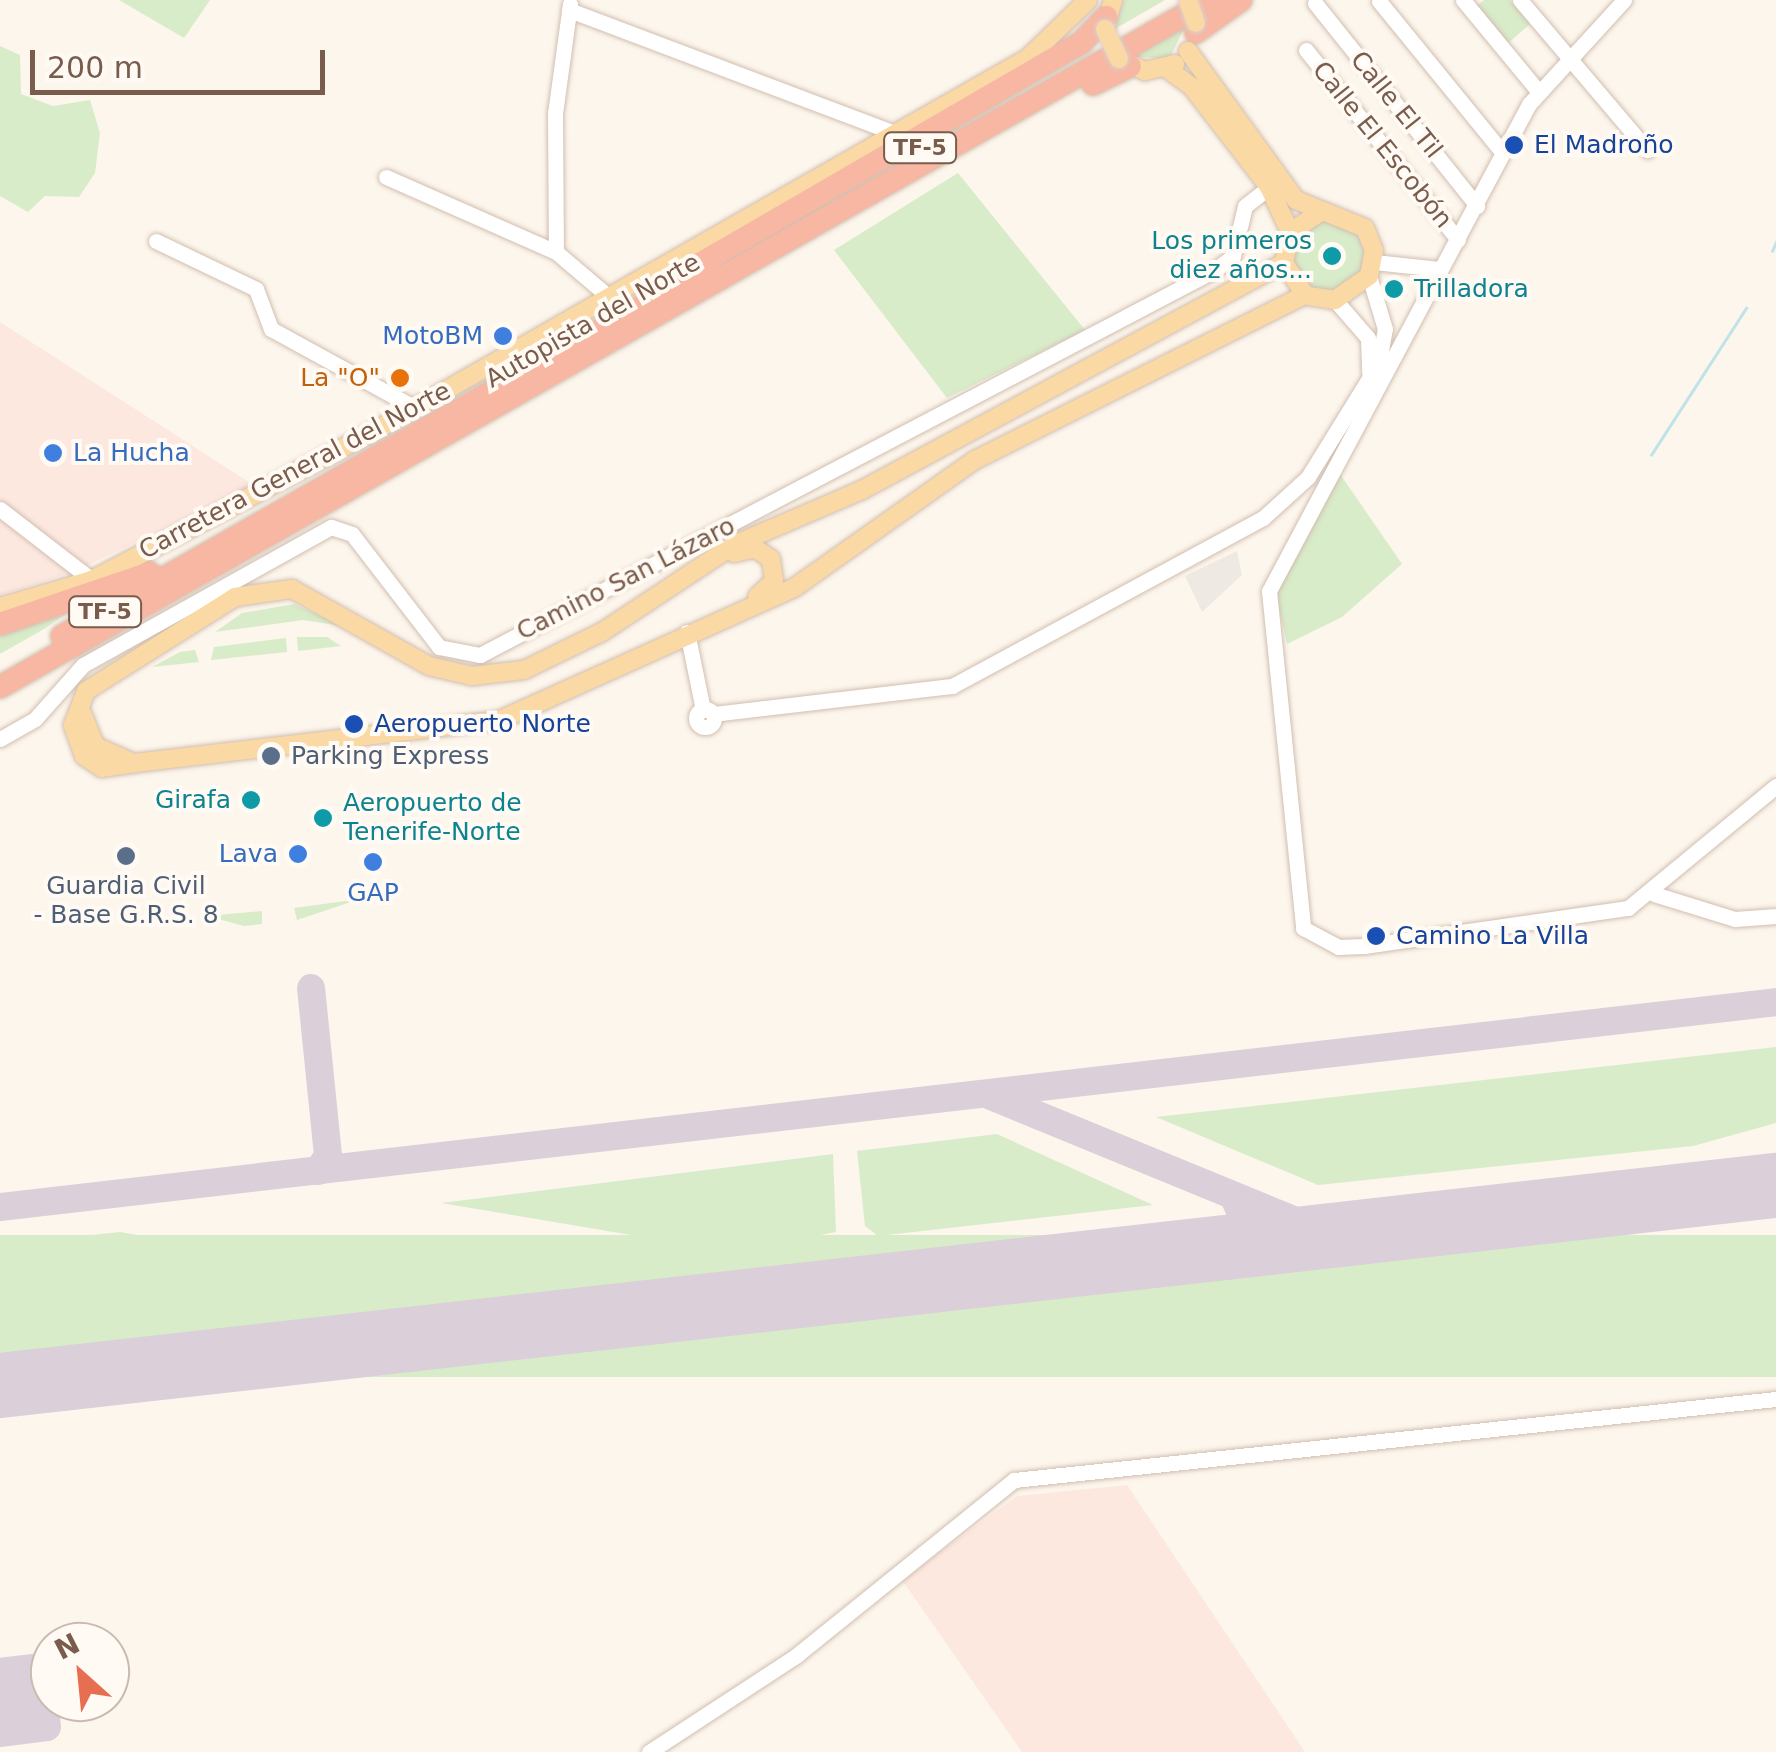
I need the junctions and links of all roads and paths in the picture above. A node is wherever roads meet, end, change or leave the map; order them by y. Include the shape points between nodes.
1 (1088, 0) edge
2 (1180, 0) edge
3 (1188, 0) edge
4 (1211, 0) edge
5 (1241, 0) edge
6 (1462, 0) edge
7 (1520, 0) edge
8 (1624, 0) edge
9 (1380, 1) edge
10 (1316, 4) dead end
11 (570, 5) edge
12 (1108, 15) edge
13 (1193, 36) junction
14 (1306, 50) dead end
15 (1568, 58) junction
16 (1125, 63) junction
17 (1166, 68) junction
18 (1538, 92) junction
19 (898, 134) junction
20 (1647, 150) dead end
21 (1504, 153) junction
22 (386, 177) dead end
23 (1269, 187) junction
24 (1477, 206) junction
25 (1322, 211) junction
26 (1290, 232) junction
27 (1458, 240) junction
28 (156, 241) dead end
29 (556, 252) junction
30 (1284, 263) junction
31 (1372, 269) junction
32 (1440, 269) junction
33 (732, 274) junction
34 (658, 294) junction
35 (1306, 294) junction
36 (609, 297) junction
37 (1336, 300) junction
38 (1369, 374) junction
39 (415, 408) junction
40 (0, 510) edge
41 (209, 550) junction
42 (714, 559) junction
43 (92, 580) junction
44 (0, 608) edge
45 (723, 616) junction
46 (0, 624) edge
47 (687, 632) junction
48 (98, 635) junction
49 (0, 671) edge
50 (598, 675) junction
51 (0, 687) edge
52 (0, 702) edge
53 (462, 726) junction
54 (0, 738) edge
55 (1776, 786) edge
56 (1654, 894) junction
57 (1776, 916) edge
58 (1776, 1398) edge
59 (649, 1752) edge

1 - 19 main road, Carretera General del Norte via 1054,41
2 - 34 highway, Autopista del Norte / TF-5
3 - 13 main road, bridge
4 - 33 highway, Autopista del Norte / TF-5
5 - 13 highway
6 - 18 street
7 - 15 street
8 - 15 street
9 - 21 street
10 - 24 street, Calle El Til
11 - 19 street
11 - 29 street via 555,113
12 - 16 main road, bridge
12 - 34 highway via 1082,42
13 - 17 main road
13 - 25 main road via 1296,200
14 - 27 street, Calle El Escobón
15 - 18 street
15 - 20 street
16 - 17 main road
16 - 33 highway via 766,266
17 - 23 main road via 1192,87
18 - 21 street
19 - 36 main road, Carretera General del Norte
21 - 24 street
22 - 29 street
23 - 26 main road
23 - 54 street, Camino San Lázaro via 1244,206 1233,256 1215,270 480,655 444,652 352,534 331,527 82,665 35,719
24 - 27 street
25 - 26 main road
25 - 31 main road via 1365,228
26 - 30 main road
27 - 32 street
28 - 39 street via 256,289 272,329
29 - 36 street
30 - 35 main road
30 - 42 main road via 914,463
31 - 32 street
31 - 37 main road
31 - 38 street via 1385,330
32 - 56 street via 1266,606 1303,928 1338,947 1364,946 1628,908
33 - 48 highway, Autopista del Norte / TF-5
34 - 41 highway, Autopista del Norte / TF-5
35 - 37 main road
35 - 45 main road via 974,460 821,572
36 - 39 main road, Carretera General del Norte
37 - 38 street via 1368,338
38 - 47 street via 1289,498 986,671 925,692 708,712
39 - 43 main road, Carretera General del Norte
40 - 43 street
41 - 46 highway via 57,611
41 - 49 highway, Autopista del Norte / TF-5
42 - 45 main road via 755,548 775,568 768,590
42 - 53 main road via 570,650 510,674 429,666 326,603 276,588 209,610 84,694 82,721 91,741 138,762
43 - 44 main road, Carretera General del Norte
45 - 47 main road
47 - 50 main road
48 - 51 highway, Autopista del Norte / TF-5
48 - 52 highway
50 - 53 main road
50 - 53 main road via 521,718
55 - 56 street
56 - 57 street via 1735,919
58 - 59 street via 994,1488 797,1655

